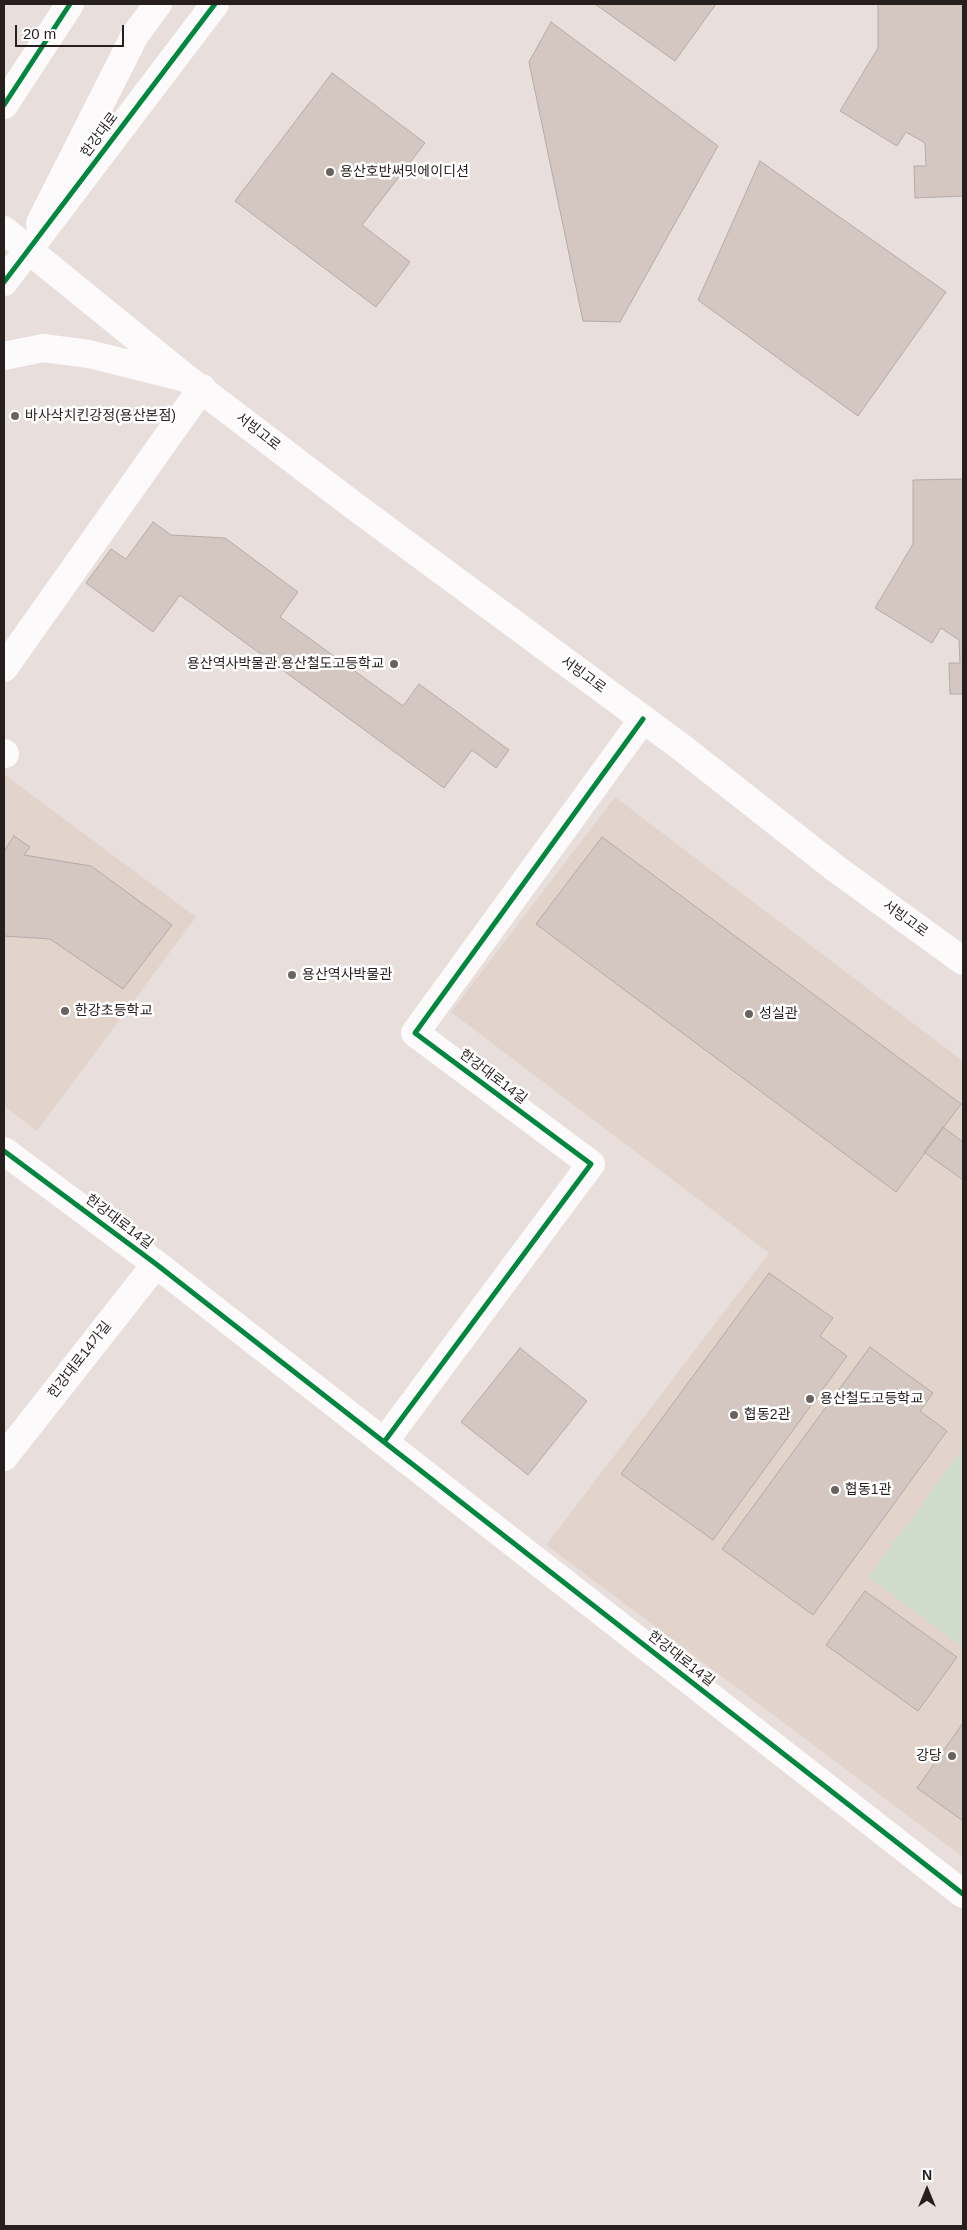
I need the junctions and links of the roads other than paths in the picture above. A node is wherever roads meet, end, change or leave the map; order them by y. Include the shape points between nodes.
1 (70, 4) edge
2 (158, 4) edge
3 (215, 4) edge
4 (4, 105) edge
5 (4, 230) edge
6 (27, 249) junction
7 (4, 282) edge
8 (4, 356) edge
9 (194, 383) junction
10 (4, 668) edge
11 (643, 719) junction
12 (963, 961) edge
13 (4, 1151) edge
14 (156, 1264) junction
15 (384, 1442) junction
16 (4, 1457) edge
17 (963, 1894) edge

1 - 4 street
2 - 6 street via 135,35
3 - 6 street, 한강대로
5 - 6 street, 서빙고로
6 - 7 street, 한강대로
6 - 9 street, 서빙고로
8 - 9 street via 43,348 89,354
9 - 10 street
9 - 11 street, 서빙고로
11 - 12 street, 서빙고로 via 835,868
11 - 15 street, 한강대로14길 via 415,1033 591,1164
13 - 14 street, 한강대로14길
14 - 15 street, 한강대로14길
14 - 16 street, 한강대로14가길
15 - 17 street, 한강대로14길

